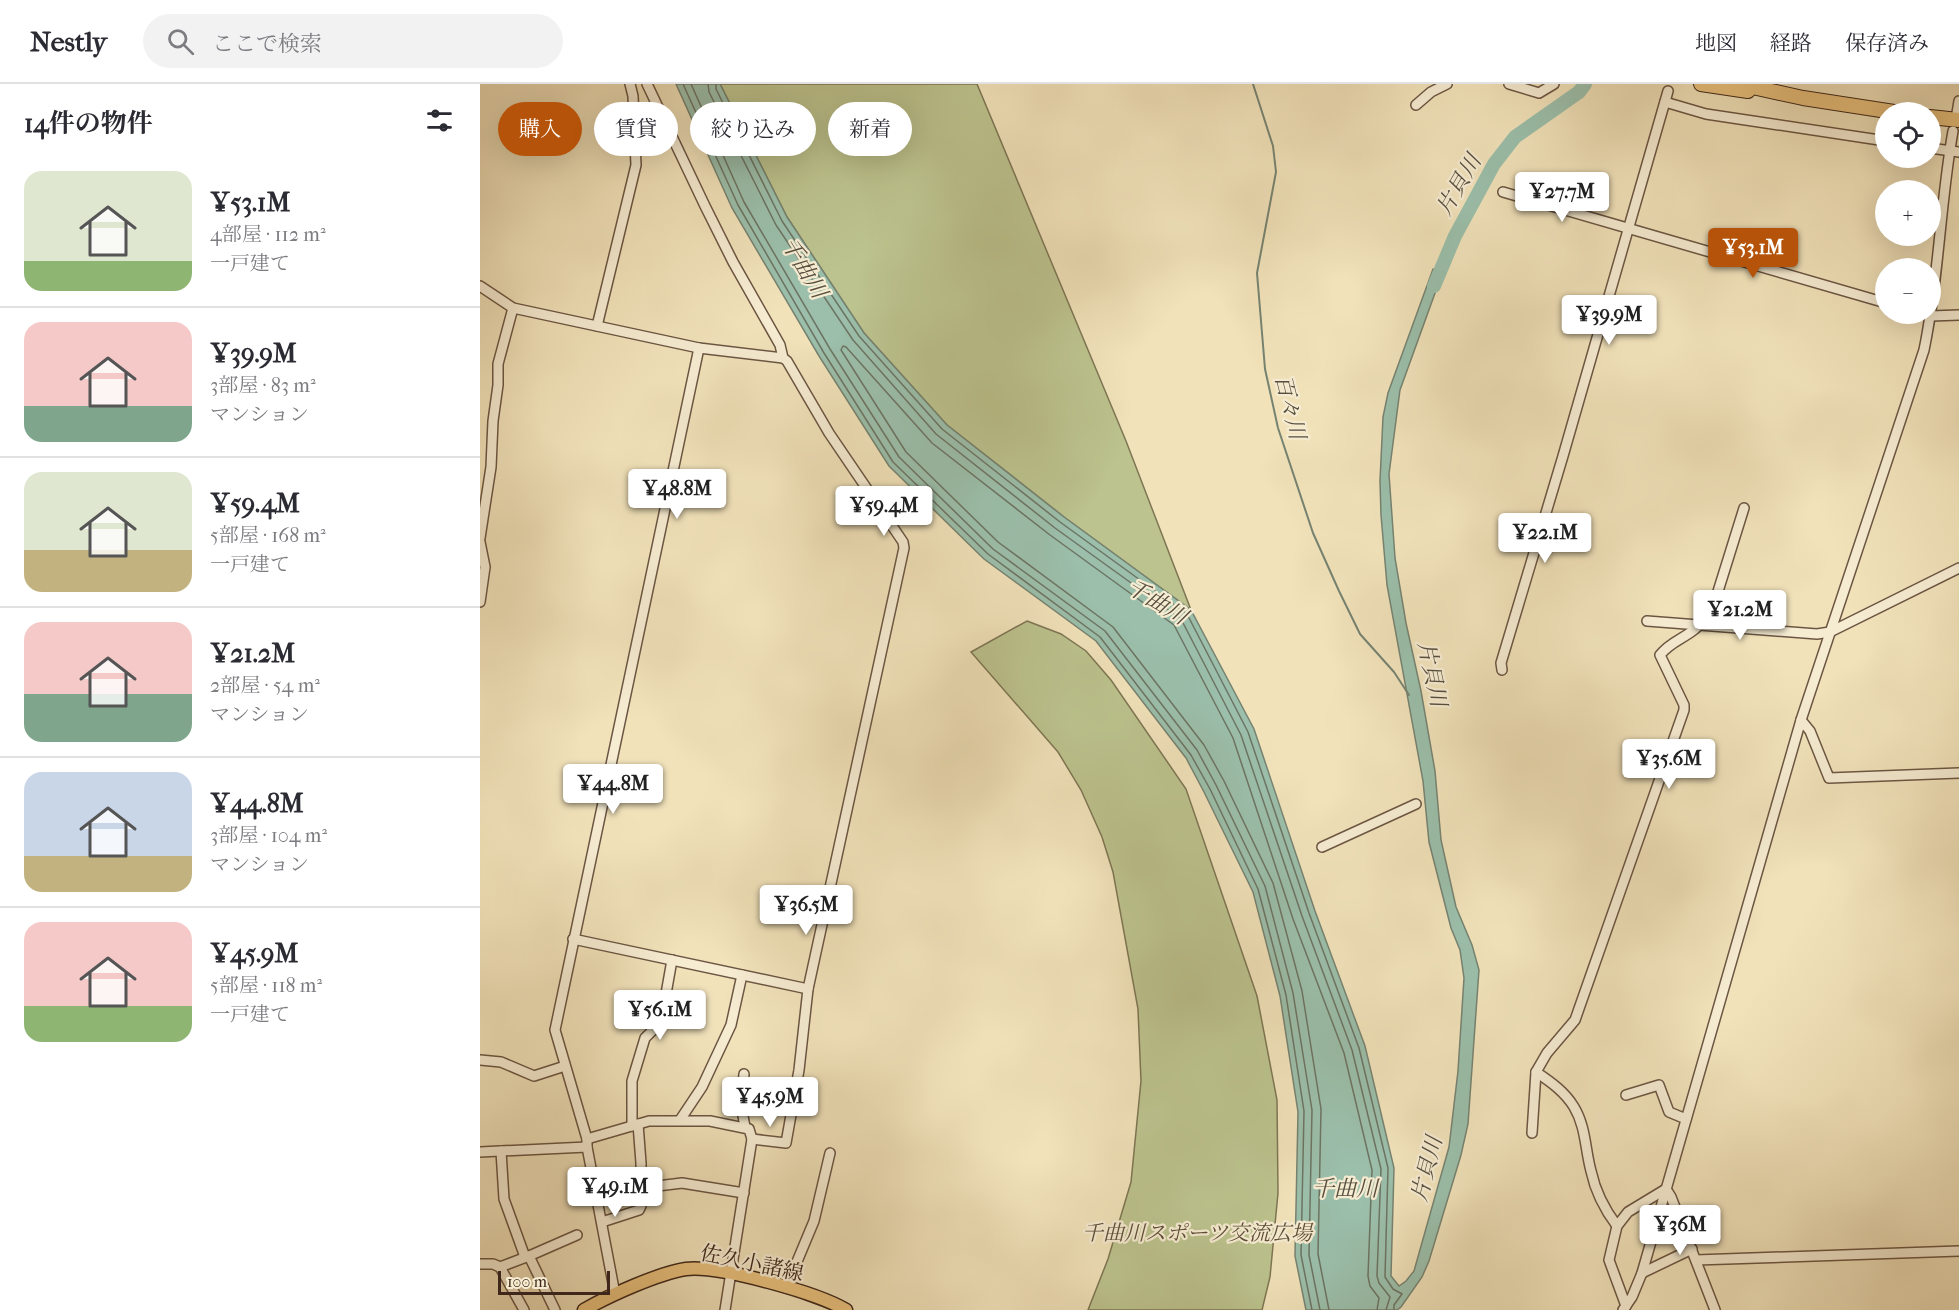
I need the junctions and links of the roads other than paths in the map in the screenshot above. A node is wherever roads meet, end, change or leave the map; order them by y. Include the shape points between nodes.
1 (630, 84) edge
2 (647, 84) edge
3 (1447, 84) edge
4 (1509, 84) edge
5 (1554, 84) edge
6 (1701, 84) edge
7 (1739, 84) edge
8 (1668, 91) dead end
9 (1803, 98) junction
10 (1959, 101) edge
11 (1665, 102) junction
12 (1416, 105) dead end
13 (1875, 109) edge
14 (1941, 119) edge
15 (1956, 122) edge
16 (1875, 139) edge
17 (1954, 151) edge
18 (1503, 192) dead end
19 (1628, 229) junction
20 (1936, 258) edge
21 (480, 286) edge
22 (1875, 300) edge
23 (513, 308) junction
24 (1941, 315) edge
25 (1959, 315) edge
26 (1926, 324) edge
27 (597, 326) junction
28 (699, 348) junction
29 (783, 358) junction
30 (1744, 508) dead end
31 (480, 540) edge
32 (1959, 567) edge
33 (480, 602) edge
34 (1647, 621) dead end
35 (1701, 624) junction
36 (1830, 632) junction
37 (1502, 670) dead end
38 (1801, 720) junction
39 (1959, 773) edge
40 (1416, 804) dead end
41 (1322, 847) dead end
42 (573, 939) junction
43 (672, 960) junction
44 (742, 975) junction
45 (808, 989) junction
46 (480, 1060) edge
47 (565, 1066) junction
48 (1536, 1072) junction
49 (744, 1074) dead end
50 (1626, 1095) dead end
51 (1686, 1119) junction
52 (680, 1120) junction
53 (635, 1125) junction
54 (745, 1127) junction
55 (1532, 1132) dead end
56 (752, 1139) junction
57 (587, 1143) junction
58 (501, 1151) junction
59 (480, 1152) edge
60 (830, 1153) dead end
61 (641, 1188) junction
62 (1666, 1189) junction
63 (744, 1193) junction
64 (602, 1222) junction
65 (1617, 1226) junction
66 (577, 1235) dead end
67 (1692, 1249) junction
68 (1959, 1251) edge
69 (527, 1256) junction
70 (1696, 1260) junction
71 (480, 1264) edge
72 (500, 1267) junction
73 (1642, 1273) junction
74 (731, 1274) junction
75 (786, 1288) junction
76 (615, 1294) junction
77 (599, 1306) edge
78 (1625, 1308) edge
79 (524, 1310) edge
80 (555, 1310) edge
81 (584, 1310) edge
82 (725, 1310) edge
83 (846, 1310) edge
84 (1715, 1310) edge

1 - 27 street via 636,165
2 - 29 street via 733,262 780,345
3 - 12 street
4 - 5 street via 1539,93
6 - 9 highway
7 - 9 highway
8 - 11 street
9 - 13 highway
10 - 15 street
11 - 16 street via 1706,114
11 - 19 street
14 - 15 highway
15 - 17 street
17 - 20 street
18 - 19 street
19 - 22 street
19 - 37 street
21 - 23 street
23 - 27 street
23 - 31 street via 498,364 491,467
24 - 25 street
26 - 36 street via 1918,373
27 - 28 street
28 - 29 street
28 - 42 street
29 - 45 street via 904,548
30 - 35 street via 1715,601
31 - 33 street via 485,567
32 - 36 street
34 - 35 street
35 - 36 street
35 - 48 street via 1667,645 1660,655 1684,710 1575,1020
36 - 38 street
38 - 39 street via 1810,730 1829,778
38 - 51 street
40 - 41 street
42 - 43 street
42 - 47 street via 555,1030
43 - 44 street
43 - 53 street via 661,1022 645,1038 632,1081
44 - 45 street
44 - 52 street via 731,1025 702,1087
45 - 56 street via 800,1070 786,1143
46 - 47 street via 501,1062 534,1076
47 - 57 street
48 - 55 street
48 - 65 street via 1574,1106 1599,1194
49 - 54 street via 741,1106
50 - 51 street via 1659,1085 1670,1112
51 - 62 street
52 - 53 street
52 - 54 street
53 - 57 street
53 - 61 street
54 - 56 street via 752,1133
56 - 63 street
57 - 58 street
57 - 64 street
58 - 59 street
58 - 69 street via 504,1199
60 - 75 street via 814,1221
61 - 63 street via 682,1183
61 - 64 street via 639,1210
62 - 65 street via 1628,1212
62 - 67 street
62 - 73 street
63 - 74 street
64 - 76 street
65 - 78 street via 1609,1260
66 - 69 street
67 - 70 street
67 - 73 street
68 - 70 street
69 - 72 street
69 - 80 street
70 - 84 street
71 - 72 street
72 - 79 street
73 - 78 street
74 - 75 main road, 佐久小諸線
74 - 76 main road, 佐久小諸線 via 683,1269
74 - 82 street
75 - 83 main road, 佐久小諸線
76 - 77 main road, 佐久小諸線
77 - 81 main road, 佐久小諸線

